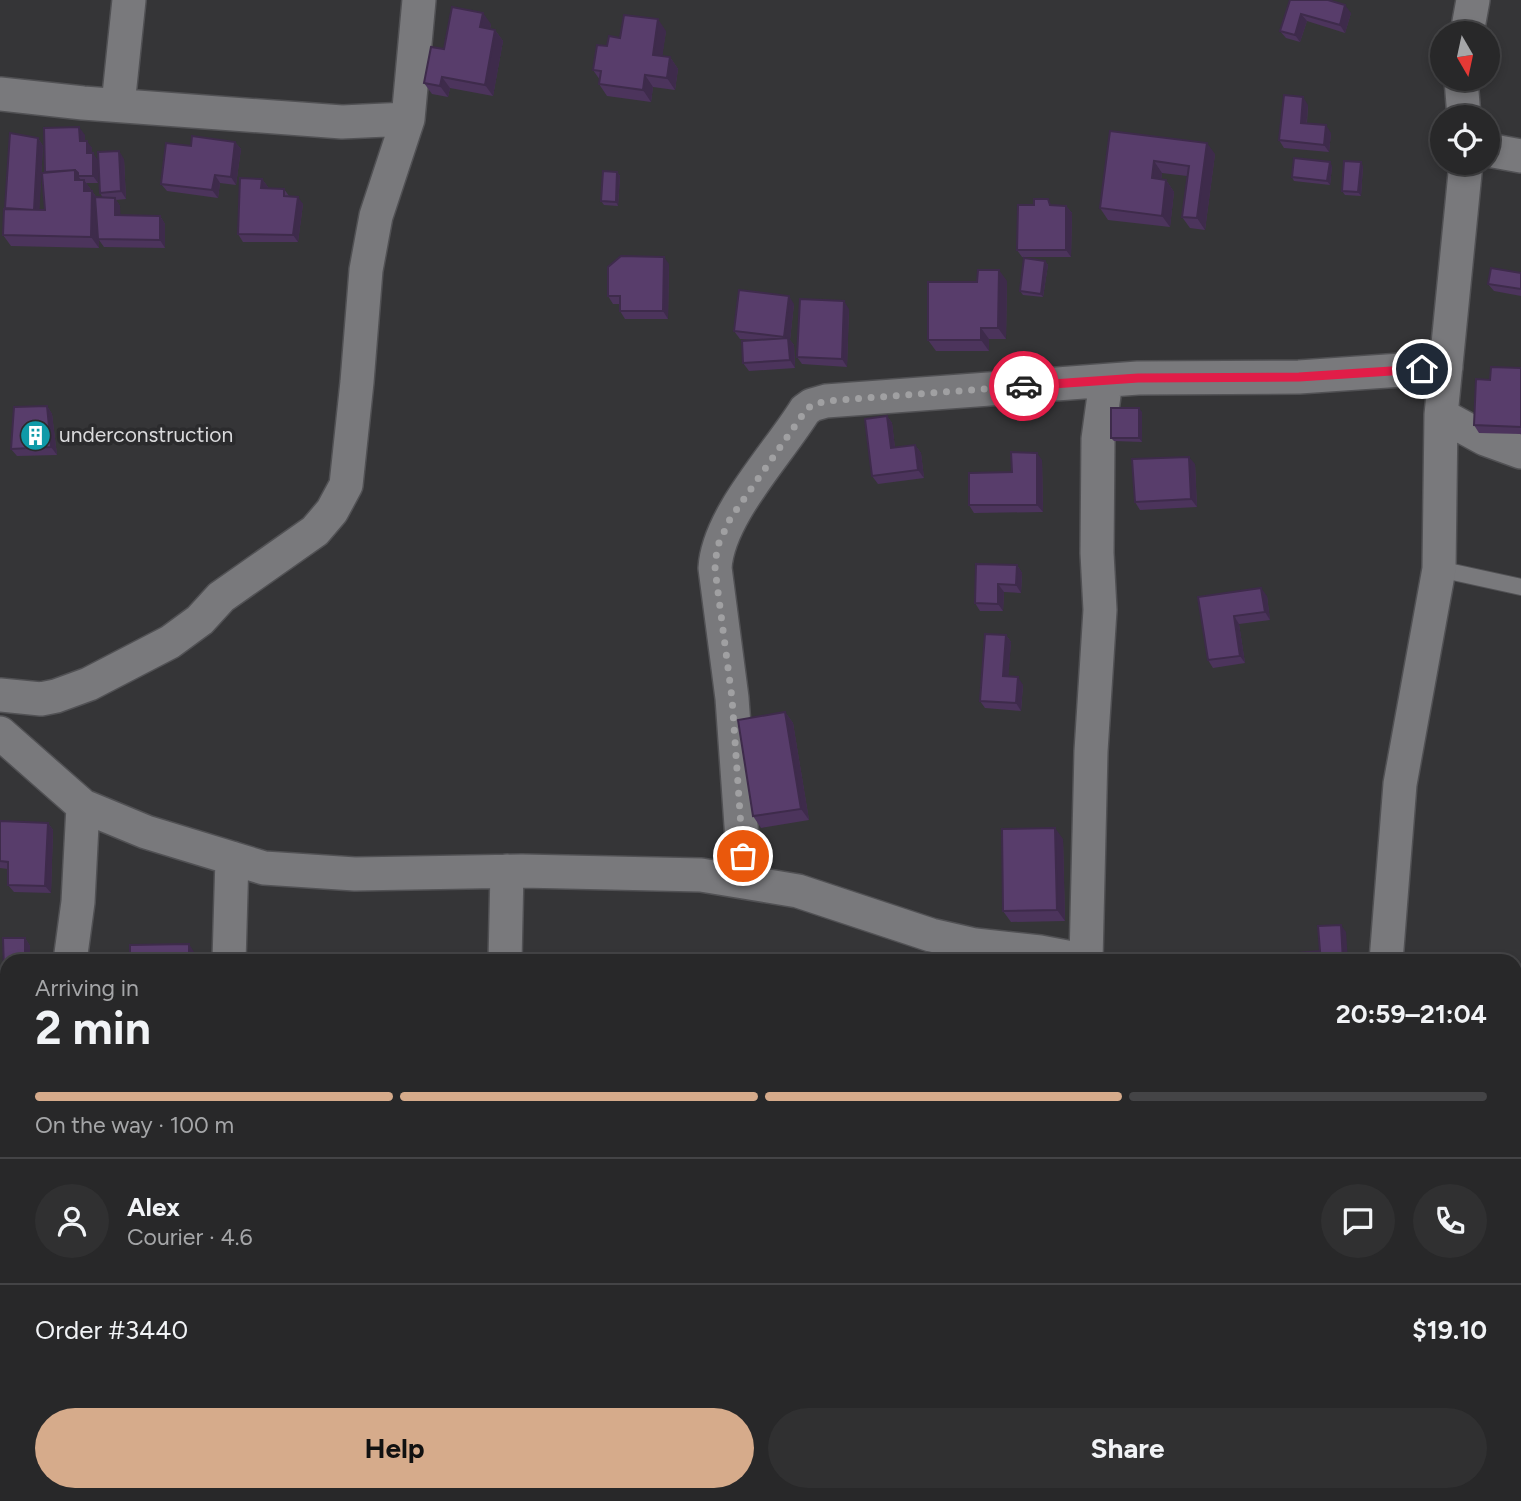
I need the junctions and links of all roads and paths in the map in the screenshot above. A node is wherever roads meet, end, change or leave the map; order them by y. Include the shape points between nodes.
1 (129, 0) edge
2 (419, 0) edge
3 (1473, 0) edge
4 (1469, 21) edge
5 (0, 94) edge
6 (117, 105) junction
7 (408, 119) junction
8 (1500, 152) edge
9 (1521, 156) edge
10 (1465, 175) edge
11 (1446, 367) junction
12 (1105, 381) junction
13 (1441, 415) junction
14 (1521, 452) edge
15 (1439, 569) junction
16 (1521, 576) edge
17 (1513, 585) edge
18 (0, 695) edge
19 (0, 733) edge
20 (83, 806) junction
21 (232, 858) junction
22 (507, 872) junction
23 (745, 882) junction
24 (71, 954) edge
25 (229, 954) edge
26 (505, 954) edge
27 (1054, 954) edge
28 (1087, 954) edge
29 (1387, 954) edge

1 - 6 street
2 - 7 street
3 - 4 street
5 - 6 street
6 - 7 street via 342,122
7 - 18 street via 376,215 366,271 346,485 325,521 221,597 170,642 56,696
8 - 9 street
10 - 11 street
11 - 12 street via 1299,377
11 - 13 street
12 - 23 street via 826,401 806,410 730,519 716,557
12 - 28 street via 1098,439 1100,610 1091,751
13 - 14 street
13 - 15 street
15 - 17 lane
15 - 29 street via 1400,784
16 - 17 lane
19 - 20 street
20 - 21 street via 146,832
20 - 24 street
21 - 22 street via 264,868 316,873
21 - 25 street
22 - 23 street via 701,876
22 - 26 street
23 - 27 street via 798,891 931,935

